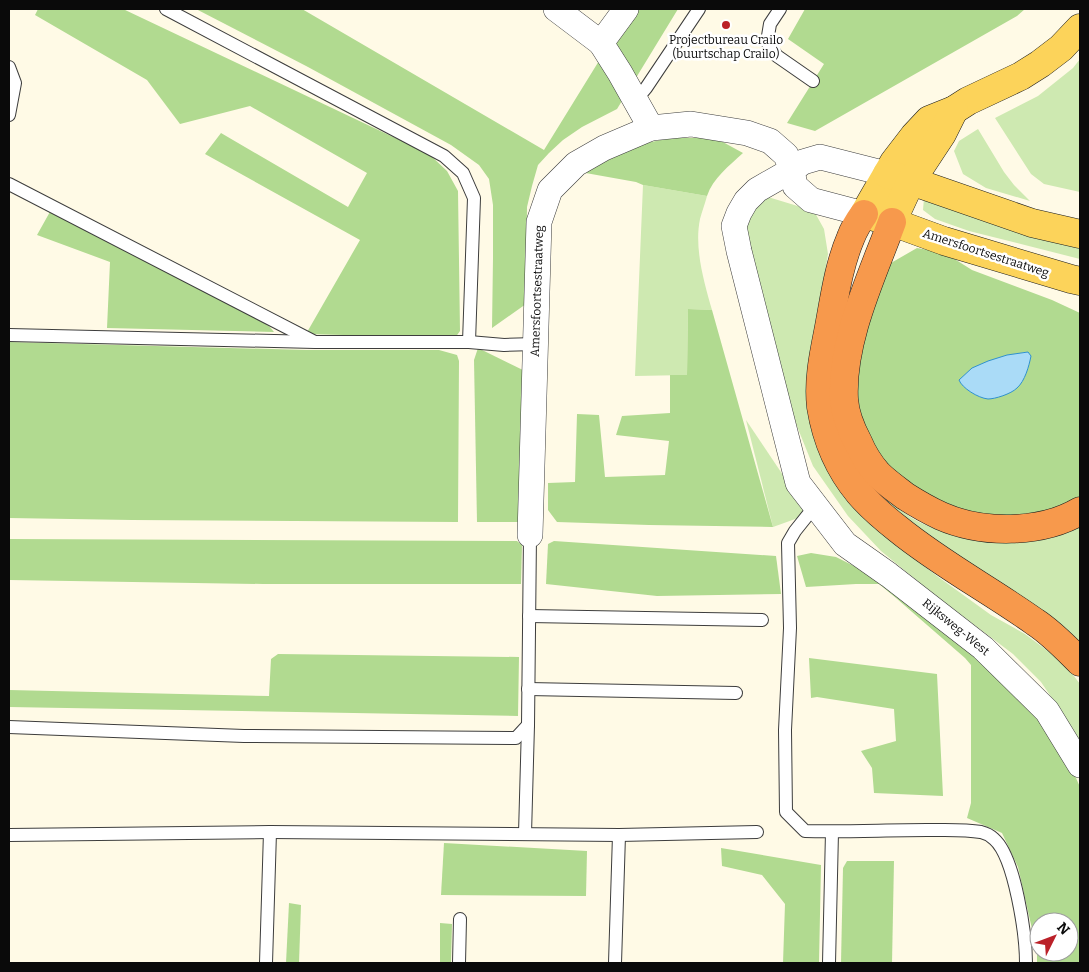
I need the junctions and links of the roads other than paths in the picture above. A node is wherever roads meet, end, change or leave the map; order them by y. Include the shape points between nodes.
1 (166, 9) edge
2 (556, 9) edge
3 (626, 9) edge
4 (699, 9) edge
5 (780, 9) edge
6 (1080, 28) edge
7 (601, 44) junction
8 (9, 67) edge
9 (813, 81) dead end
10 (636, 100) junction
11 (9, 115) edge
12 (651, 128) junction
13 (789, 162) junction
14 (899, 178) junction
15 (9, 184) edge
16 (864, 214) junction
17 (892, 222) junction
18 (1080, 234) edge
19 (1027, 266) junction
20 (1080, 281) edge
21 (1080, 299) edge
22 (9, 335) edge
23 (315, 342) junction
24 (469, 342) junction
25 (535, 344) junction
26 (815, 506) junction
27 (1080, 511) edge
28 (530, 535) joint
29 (529, 616) junction
30 (762, 620) dead end
31 (1080, 662) edge
32 (528, 689) junction
33 (736, 693) dead end
34 (528, 725) junction
35 (9, 727) edge
36 (1080, 765) edge
37 (270, 832) junction
38 (756, 832) dead end
39 (832, 832) junction
40 (525, 834) junction
41 (9, 835) edge
42 (619, 835) junction
43 (460, 919) dead end
44 (266, 963) edge
45 (459, 963) edge
46 (615, 963) edge
47 (829, 963) edge
48 (1026, 963) edge

1 - 24 lane via 444,156 463,173 474,198
2 - 7 street
3 - 7 street
4 - 10 lane
5 - 9 lane via 770,24 767,42 777,56
6 - 14 main road via 1040,64 954,110 942,134
7 - 10 street
8 - 11 lane via 15,83
10 - 12 street
12 - 13 street, Amersfoortsestraatweg via 691,124 747,133 770,141
12 - 25 street, Amersfoortsestraatweg via 576,164 550,190 539,222
13 - 14 street via 820,157
13 - 16 street, Amersfoortsestraatweg via 795,186 811,200
13 - 26 street via 746,201 734,226 798,484
14 - 16 main road
14 - 17 main road
14 - 18 main road via 1032,223
15 - 23 lane
16 - 17 main road, Amersfoortsestraatweg
16 - 31 highway via 851,236 841,266 820,377 826,430 840,462 859,493 883,517 917,545 1037,623
17 - 19 main road, Amersfoortsestraatweg
17 - 27 highway via 865,293 844,375 847,417 863,453 879,475 904,496 942,517 967,524 996,528 1036,527
19 - 20 main road, Amersfoortsestraatweg
19 - 21 main road
22 - 23 lane
23 - 24 lane
24 - 25 lane
25 - 28 street, Amersfoortsestraatweg
26 - 36 street, Rijksweg-West via 844,544 889,574 984,648 1047,711
26 - 39 lane via 788,543 790,628 785,730 786,812 805,831
28 - 29 lane
29 - 30 lane
29 - 32 lane
32 - 33 lane
32 - 34 lane
34 - 35 lane via 516,738 244,736
34 - 40 lane
37 - 40 lane
37 - 41 lane
37 - 44 lane
38 - 42 lane
39 - 47 lane
39 - 48 lane via 953,830 983,832 995,839 1011,868 1022,919
40 - 42 lane
42 - 46 lane
43 - 45 lane

